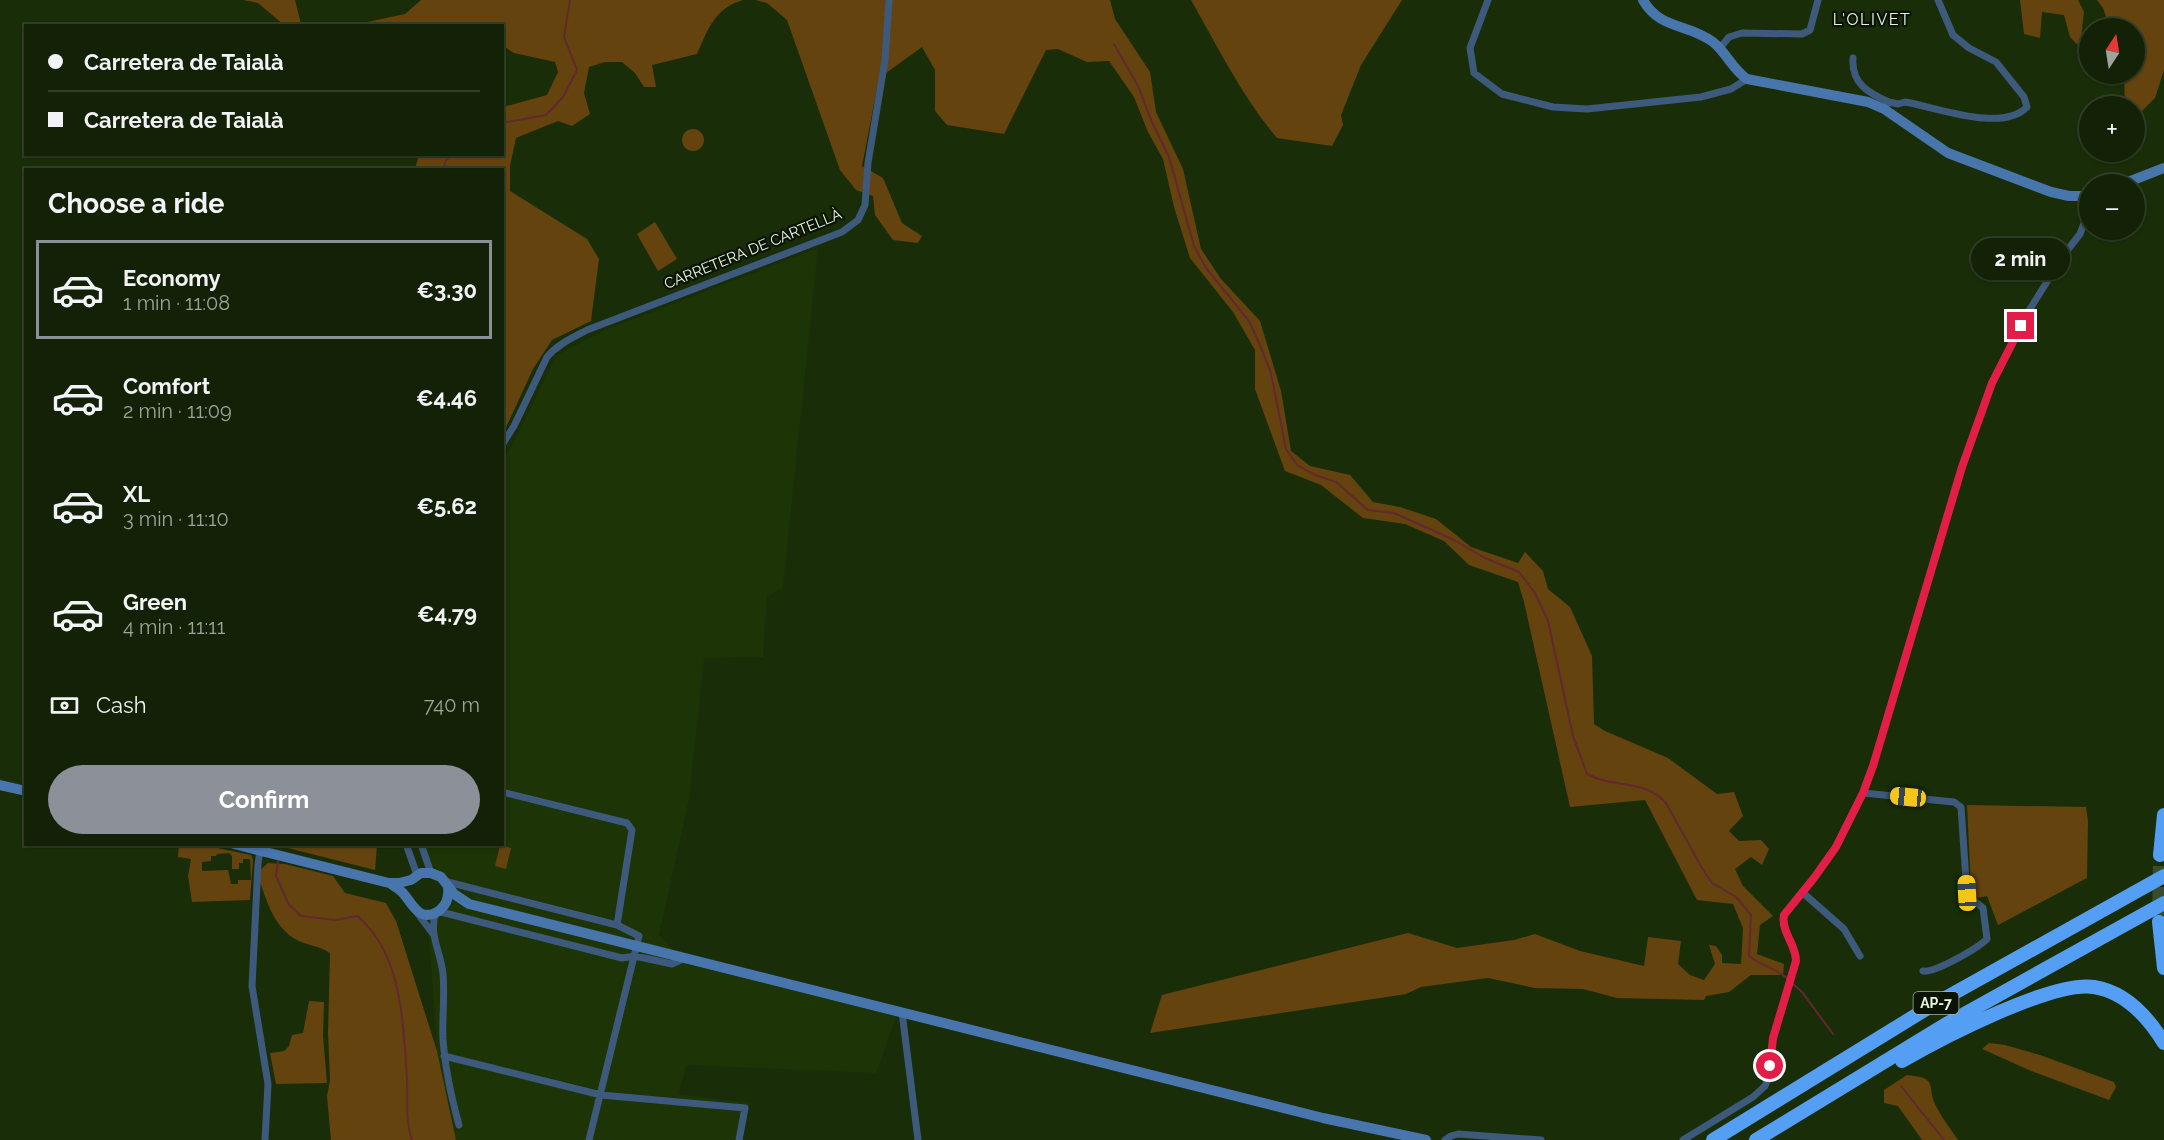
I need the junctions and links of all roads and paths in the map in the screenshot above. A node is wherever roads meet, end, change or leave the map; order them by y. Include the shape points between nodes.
1 (889, 0) edge
2 (1488, 0) edge
3 (1643, 0) edge
4 (1818, 0) edge
5 (1938, 0) edge
6 (1720, 48) junction
7 (1853, 58) dead end
8 (1747, 79) junction
9 (1898, 104) junction
10 (1886, 106) junction
11 (1898, 118) junction
12 (2164, 168) edge
13 (2145, 175) edge
14 (2079, 195) edge
15 (2079, 235) edge
16 (504, 442) edge
17 (0, 785) edge
18 (24, 791) edge
19 (504, 793) edge
20 (1863, 793) junction
21 (2164, 815) edge
22 (242, 846) edge
23 (406, 846) edge
24 (422, 846) edge
25 (264, 852) junction
26 (2160, 855) dead end
27 (431, 873) junction
28 (2164, 876) edge
29 (414, 877) junction
30 (389, 883) junction
31 (446, 884) junction
32 (1802, 892) junction
33 (407, 898) junction
34 (469, 903) junction
35 (2164, 903) edge
36 (415, 910) junction
37 (439, 910) junction
38 (2159, 921) dead end
39 (617, 925) junction
40 (433, 934) junction
41 (636, 951) junction
42 (1860, 956) dead end
43 (2164, 968) edge
44 (1923, 971) dead end
45 (902, 1012) junction
46 (2164, 1043) edge
47 (444, 1056) junction
48 (1852, 1081) junction
49 (601, 1095) junction
50 (459, 1125) dead end
51 (265, 1140) edge
52 (589, 1140) edge
53 (739, 1140) edge
54 (918, 1140) edge
55 (1426, 1140) edge
56 (1445, 1140) edge
57 (1541, 1140) edge
58 (1683, 1140) edge
59 (1713, 1140) edge
60 (1756, 1140) edge

1 - 16 street, CARRETERA DE CARTELLÀ via 885,60 865,205 858,220 842,232 566,341 547,357
2 - 8 street via 1470,48 1474,74 1502,94 1552,107 1587,109 1701,97 1731,89
3 - 6 main road via 1657,18 1705,36
4 - 6 street via 1810,30 1802,34 1742,33 1729,37
5 - 9 street via 1953,35 1968,48 1996,62 2027,107 2011,117 1995,118
6 - 8 main road
7 - 10 street via 1858,83
8 - 10 main road
9 - 10 street
9 - 11 street
10 - 11 main road
11 - 14 main road via 1948,153 2051,192
12 - 13 main road
15 - 20 street via 2030,309 1992,383 1962,467
17 - 18 main road
19 - 39 street via 627,824 632,830
20 - 32 street via 1828,860
20 - 44 street via 1954,802 1961,807 1967,895 1983,908 1987,939 1932,971
21 - 26 highway
22 - 25 main road
23 - 29 street
24 - 27 street
25 - 30 main road
25 - 51 street via 258,864 252,986 268,1084
27 - 29 main road
27 - 31 main road
28 - 59 highway, AP-7 via 1931,1006
29 - 30 main road
29 - 33 main road
30 - 33 main road
31 - 34 main road via 453,894
31 - 37 main road via 448,897
31 - 39 street
32 - 42 street via 1844,929
32 - 58 street via 1783,917 1796,961 1773,1038 1768,1081 1758,1094
33 - 36 main road
34 - 37 main road
34 - 41 main road
35 - 48 highway, AP-7 via 2019,982
36 - 37 main road via 423,914
36 - 40 street
37 - 40 street via 432,922
37 - 41 street via 622,958
38 - 43 highway
39 - 41 street via 639,936
40 - 47 street via 443,973
41 - 45 main road via 685,958
41 - 49 street
45 - 54 street
45 - 55 main road
46 - 48 highway via 2127,1000 2096,987 2078,987 2035,999 1974,1024 1896,1065
47 - 49 street
47 - 50 street
48 - 60 highway, AP-7
49 - 52 street
49 - 53 street via 746,1108
56 - 57 street via 1458,1134

